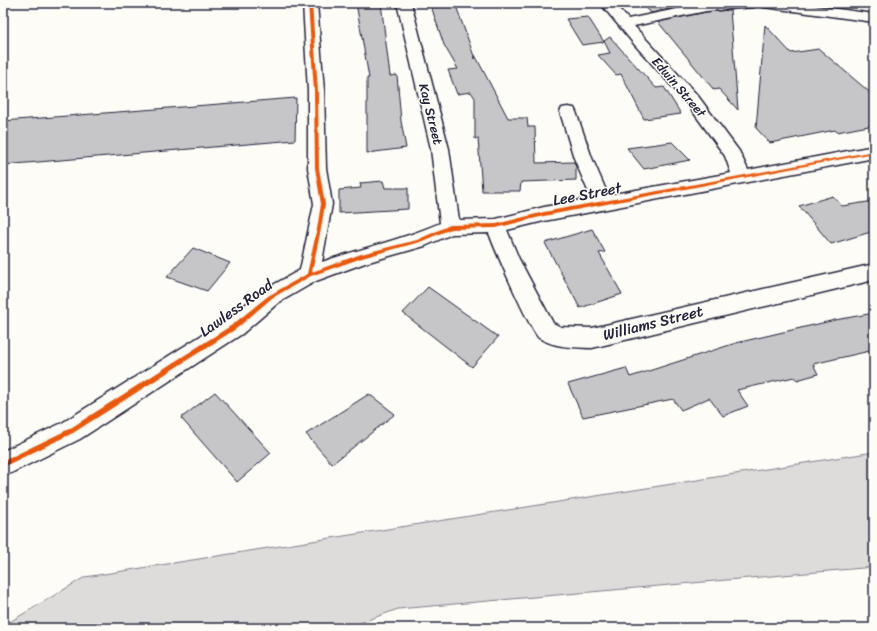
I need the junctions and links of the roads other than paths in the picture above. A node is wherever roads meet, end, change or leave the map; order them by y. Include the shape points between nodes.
1 (310, 3) edge
2 (404, 3) edge
3 (607, 3) edge
4 (753, 3) edge
5 (764, 3) edge
6 (874, 18) edge
7 (625, 24) junction
8 (568, 112) dead end
9 (874, 152) edge
10 (741, 176) junction
11 (602, 203) junction
12 (496, 226) junction
13 (450, 227) junction
14 (874, 272) edge
15 (309, 275) junction
16 (3, 464) edge

1 - 15 street via 316,91 317,168 323,204
2 - 13 street, Kay Street via 440,149
3 - 7 street, Edwin Street
4 - 7 street via 706,7
5 - 6 street
7 - 10 street, Edwin Street via 713,126 733,155
8 - 11 street via 583,158
9 - 10 street, Lee Street
10 - 11 street, Lee Street
11 - 12 street, Lee Street
12 - 13 street, Lee Street
12 - 14 street, Williams Street via 509,259 545,330 559,337 592,338
13 - 15 street, Lee Street via 418,241 361,256
15 - 16 street, Lawless Road via 270,297 234,327 71,431

